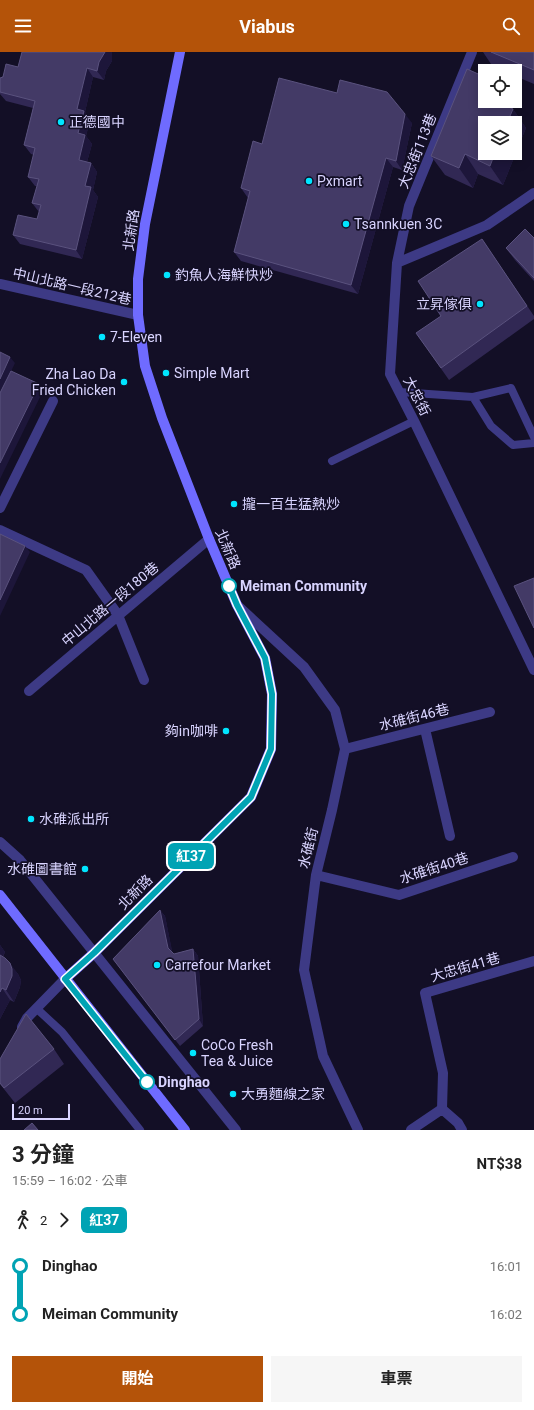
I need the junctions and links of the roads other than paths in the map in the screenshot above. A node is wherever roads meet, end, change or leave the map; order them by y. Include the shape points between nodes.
1 (180, 52) edge
2 (472, 52) edge
3 (534, 193) edge
4 (397, 263) junction
5 (1, 287) edge
6 (138, 315) junction
7 (399, 392) junction
8 (473, 397) junction
9 (53, 401) dead end
10 (414, 421) junction
11 (534, 437) edge
12 (534, 443) edge
13 (332, 461) dead end
14 (0, 508) edge
15 (0, 530) edge
16 (209, 540) junction
17 (237, 605) junction
18 (118, 615) junction
19 (534, 670) edge
20 (144, 680) dead end
21 (29, 691) dead end
22 (490, 712) dead end
23 (425, 729) junction
24 (345, 749) junction
25 (450, 836) dead end
26 (0, 842) edge
27 (513, 857) dead end
28 (316, 875) junction
29 (0, 895) edge
30 (94, 953) junction
31 (534, 961) edge
32 (65, 979) junction
33 (36, 1008) junction
34 (17, 1038) edge
35 (442, 1110) junction
36 (140, 1130) edge
37 (185, 1130) edge
38 (236, 1130) edge
39 (358, 1130) edge
40 (411, 1130) edge
41 (462, 1130) edge

1 - 6 main road, 北新路 via 145,224 138,279
2 - 4 street, 大忠街113巷 via 409,206
3 - 4 street via 487,225
4 - 7 street, 大忠街 via 390,374
5 - 6 street, 中山北路一段212巷
6 - 16 main road, 北新路 via 145,366 159,410
7 - 8 lane
7 - 10 street, 大忠街
8 - 11 lane via 511,388
8 - 12 lane via 491,426 513,445
9 - 14 street
10 - 13 lane
10 - 19 street, 大忠街
15 - 18 street via 86,570
16 - 17 main road, 北新路
16 - 18 street, 中山北路一段180巷
17 - 24 street, 水碓街 via 304,667 335,710
17 - 30 main road, 北新路 via 265,658 272,694 271,749 251,797
18 - 20 street
18 - 21 street, 中山北路一段180巷
22 - 23 street, 水碓街46巷
23 - 24 street, 水碓街46巷
23 - 25 street
24 - 28 street, 水碓街
26 - 30 street via 20,860
27 - 28 street, 水碓街40巷 via 399,895
28 - 39 street, 水碓街 via 304,970 323,1056
29 - 32 main road
30 - 32 main road, 北新路
30 - 38 street
31 - 35 street, 大忠街41巷 via 424,993 443,1073
32 - 33 street
32 - 37 main road
33 - 34 street via 27,1018
33 - 36 lane via 62,1032
35 - 40 street
35 - 41 street via 458,1122

